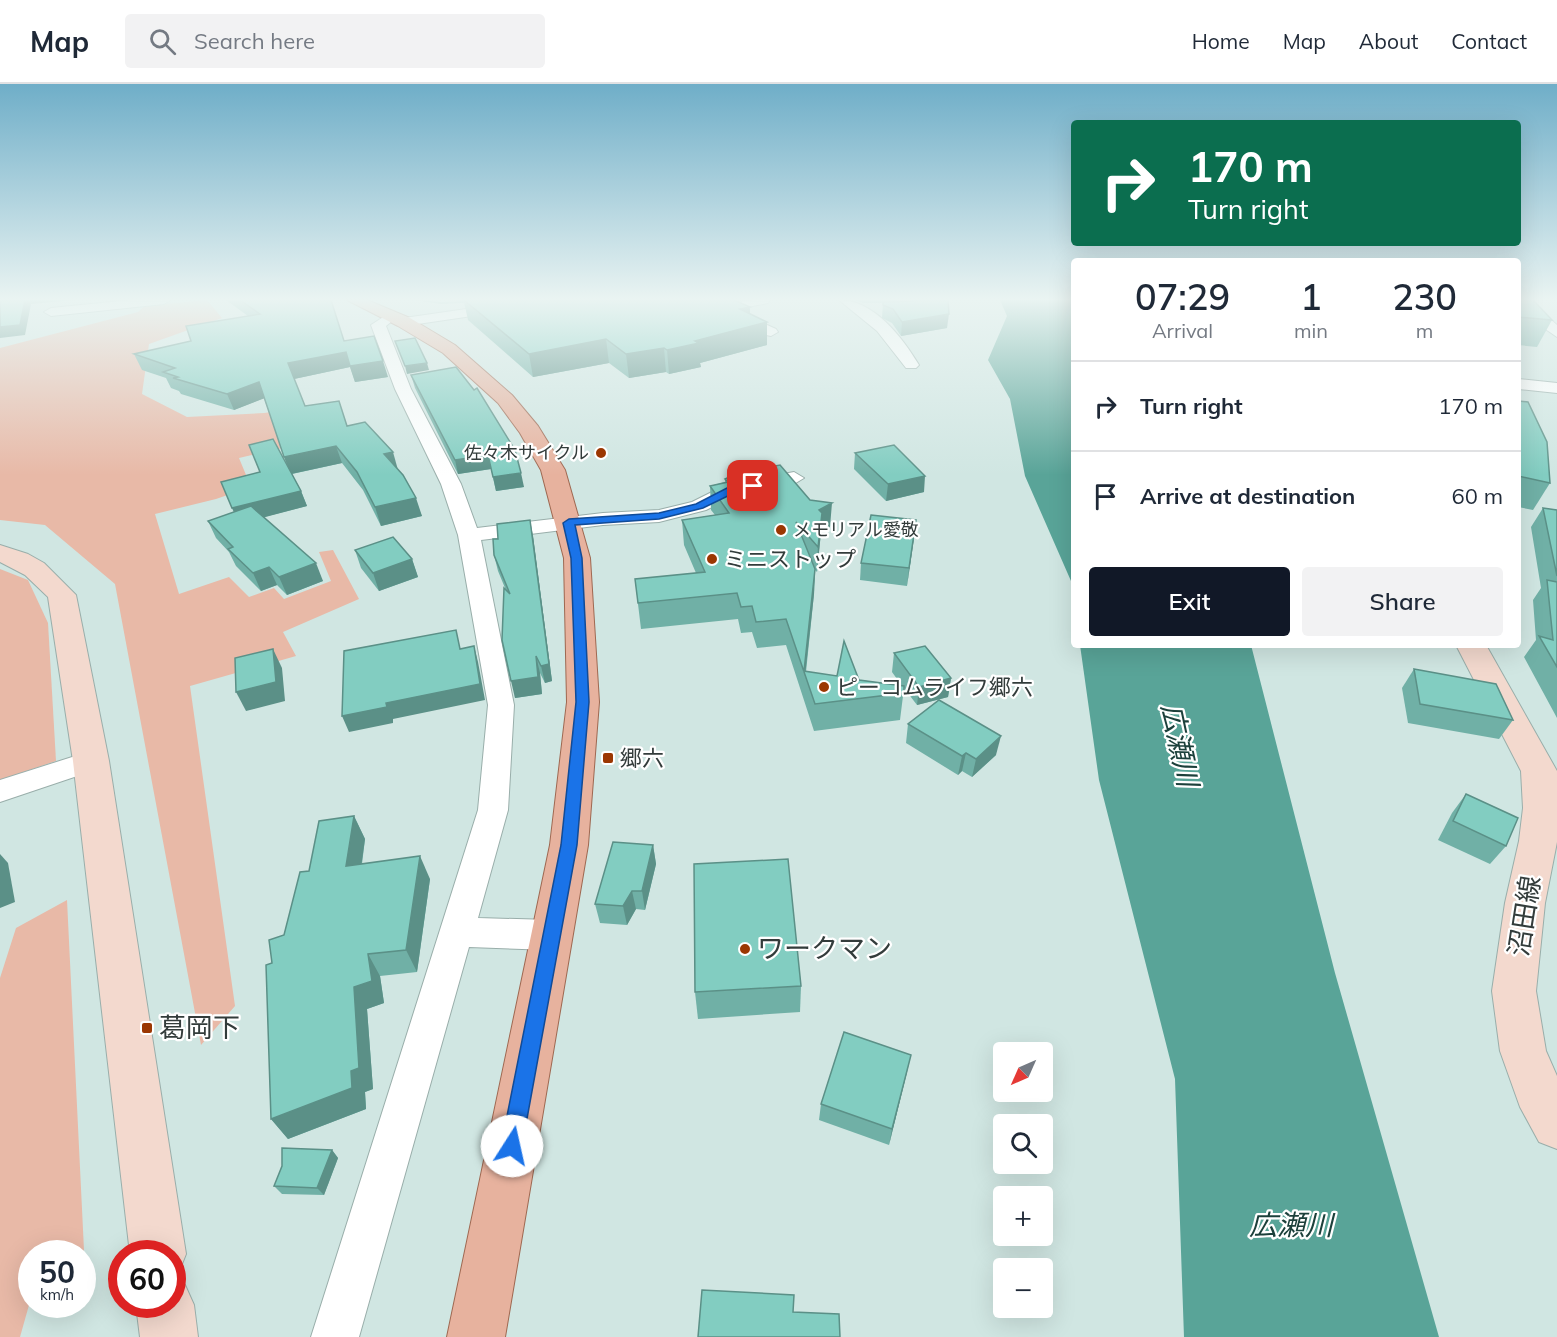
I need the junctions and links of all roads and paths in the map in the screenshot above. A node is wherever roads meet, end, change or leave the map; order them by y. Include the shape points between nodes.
1 (391, 358) edge
2 (460, 358) edge
3 (907, 358) edge
4 (911, 365) dead end
5 (1521, 384) edge
6 (1557, 388) edge
7 (794, 478) edge
8 (569, 523) junction
9 (469, 535) junction
10 (0, 554) edge
11 (1473, 648) edge
12 (91, 761) junction
13 (0, 791) edge
14 (1547, 845) edge
15 (459, 932) junction
16 (551, 935) junction
17 (1557, 1124) edge
18 (156, 1240) edge
19 (167, 1318) edge
20 (169, 1337) edge
21 (335, 1337) edge
22 (476, 1337) edge

1 - 9 street via 451,484
2 - 8 main road via 505,399 530,431 553,470
3 - 4 street
5 - 6 street
7 - 8 street via 733,489 699,506 659,516
8 - 9 street
8 - 16 main road via 577,558 582,702 569,845
9 - 15 street via 501,705 493,810
10 - 12 street via 16,557 46,576 62,596
11 - 14 street, 沼田線 via 1539,771
12 - 13 street
12 - 18 street
14 - 17 street, 沼田線 via 1525,903 1514,991 1524,1051 1545,1107
15 - 16 street
15 - 21 street
16 - 22 main road
19 - 20 street

